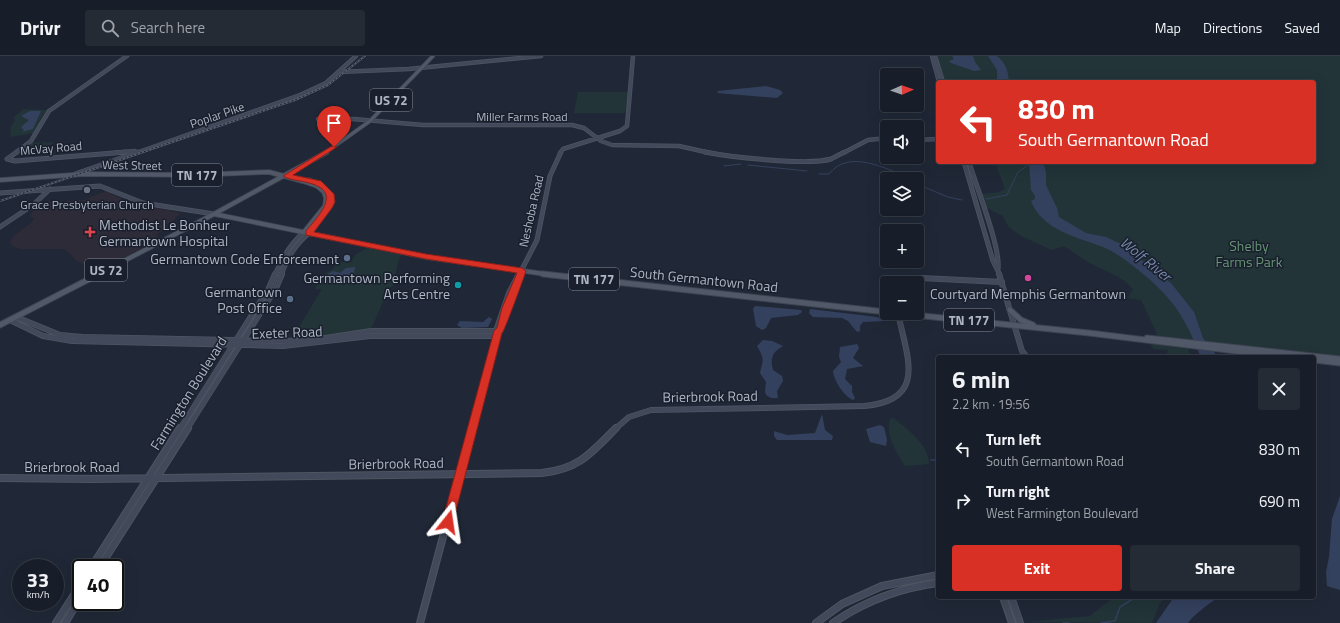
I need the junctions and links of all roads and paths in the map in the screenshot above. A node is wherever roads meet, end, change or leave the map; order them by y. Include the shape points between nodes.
1 (127, 56) edge
2 (356, 56) edge
3 (433, 56) edge
4 (541, 56) edge
5 (633, 56) edge
6 (932, 56) edge
7 (935, 56) edge
8 (422, 67) junction
9 (338, 72) junction
10 (939, 80) edge
11 (942, 80) edge
12 (318, 120) dead end
13 (370, 121) junction
14 (596, 138) junction
15 (880, 138) edge
16 (936, 139) edge
17 (924, 140) edge
18 (136, 152) junction
19 (965, 164) edge
20 (970, 164) edge
21 (75, 174) junction
22 (287, 176) junction
23 (0, 180) edge
24 (50, 189) junction
25 (0, 194) edge
26 (214, 214) junction
27 (0, 227) edge
28 (306, 233) junction
29 (998, 269) junction
30 (522, 272) junction
31 (924, 278) edge
32 (1002, 282) junction
33 (276, 283) junction
34 (274, 291) junction
35 (261, 301) junction
36 (257, 307) junction
37 (264, 307) junction
38 (1010, 310) junction
39 (880, 311) edge
40 (924, 316) edge
41 (16, 317) junction
42 (10, 320) junction
43 (899, 320) edge
44 (0, 325) edge
45 (1015, 325) junction
46 (1040, 328) junction
47 (498, 333) junction
48 (234, 342) junction
49 (242, 342) junction
50 (1022, 351) junction
51 (1274, 354) junction
52 (1021, 355) edge
53 (1025, 355) edge
54 (1278, 355) edge
55 (1287, 355) edge
56 (1316, 357) edge
57 (1340, 359) edge
58 (1316, 360) edge
59 (1340, 363) edge
60 (460, 475) junction
61 (0, 478) edge
62 (148, 478) junction
63 (155, 478) junction
64 (97, 559) edge
65 (105, 559) edge
66 (936, 575) edge
67 (936, 583) edge
68 (72, 598) edge
69 (1004, 599) edge
70 (1012, 599) edge
71 (72, 611) edge
72 (56, 623) edge
73 (65, 623) edge
74 (420, 623) edge
75 (816, 623) edge
76 (833, 623) edge
77 (1012, 623) edge
78 (1020, 623) edge

1 - 18 street, McVay Road via 49,111 31,141 8,159
2 - 9 street, Poplar Pike
3 - 8 main road, US 72
4 - 8 street
5 - 14 street, Neshoba Road via 628,123 620,131
6 - 10 street
7 - 11 street
8 - 9 street
8 - 13 main road, US 72
9 - 18 street, Poplar Pike via 326,83 300,95
12 - 13 street, Miller Farms Road
13 - 14 street, Miller Farms Road via 423,125 572,125 584,128
13 - 22 main road, US 72
14 - 15 street, Miller Farms Road via 614,145 679,146 725,156 802,162 830,158 870,139
14 - 30 street, Neshoba Road via 570,145 559,152 547,185 538,239
16 - 17 street
18 - 21 street, Poplar Pike
19 - 29 street via 993,261
20 - 29 street via 995,246 999,261
21 - 22 main road, West Street / TN 177 via 216,175 261,171
21 - 23 main road, West Street / TN 177
22 - 26 main road, US 72
22 - 28 main road, West Street via 319,183 330,194 329,208
24 - 25 street, South Germantown Road
24 - 26 street, South Germantown Road via 104,187 143,203
24 - 27 street via 33,205
26 - 28 main road, South Germantown Road / TN 177
26 - 41 main road, US 72
28 - 30 main road, South Germantown Road / TN 177
28 - 33 street, Farmington Boulevard via 297,243
28 - 33 street, Farmington Boulevard via 286,250 278,263
29 - 32 street
30 - 39 main road, South Germantown Road / TN 177
30 - 47 street, Neshoba Road
31 - 32 street
32 - 38 street
33 - 34 street, Farmington Boulevard
33 - 35 street, Farmington Boulevard
34 - 35 street via 269,292
34 - 37 street, Farmington Boulevard
35 - 36 street, Farmington Boulevard
36 - 37 street
36 - 48 street, Farmington Boulevard
37 - 49 street, Farmington Boulevard
38 - 45 street
38 - 46 main road via 1021,320
40 - 45 main road, TN 177
41 - 42 main road, US 72
41 - 48 street, Exeter Road via 60,335
42 - 44 main road, US 72
42 - 48 street, Exeter Road via 43,336 67,340
43 - 60 street, Brierbrook Road via 908,380 901,393 884,403 846,407 651,410 623,421 589,455 576,465 558,472
45 - 46 main road, TN 177
45 - 50 street
46 - 51 main road, TN 177
47 - 49 street, Exeter Road via 370,336 312,344
47 - 60 street, Neshoba Road
48 - 49 street, Exeter Road
48 - 62 street, Farmington Boulevard
49 - 63 street, Farmington Boulevard
50 - 52 street
50 - 53 street
51 - 54 main road, TN 177
51 - 55 main road, TN 177
56 - 57 main road, TN 177
58 - 59 main road
60 - 63 street, Brierbrook Road
60 - 74 street, Neshoba Road
61 - 62 street, Brierbrook Road
62 - 63 street, Brierbrook Road
62 - 64 street, Farmington Boulevard
63 - 65 street, Farmington Boulevard
66 - 75 street via 882,586 842,604
67 - 76 street via 886,594 848,612
68 - 72 street
69 - 77 street
70 - 78 street
71 - 73 street

